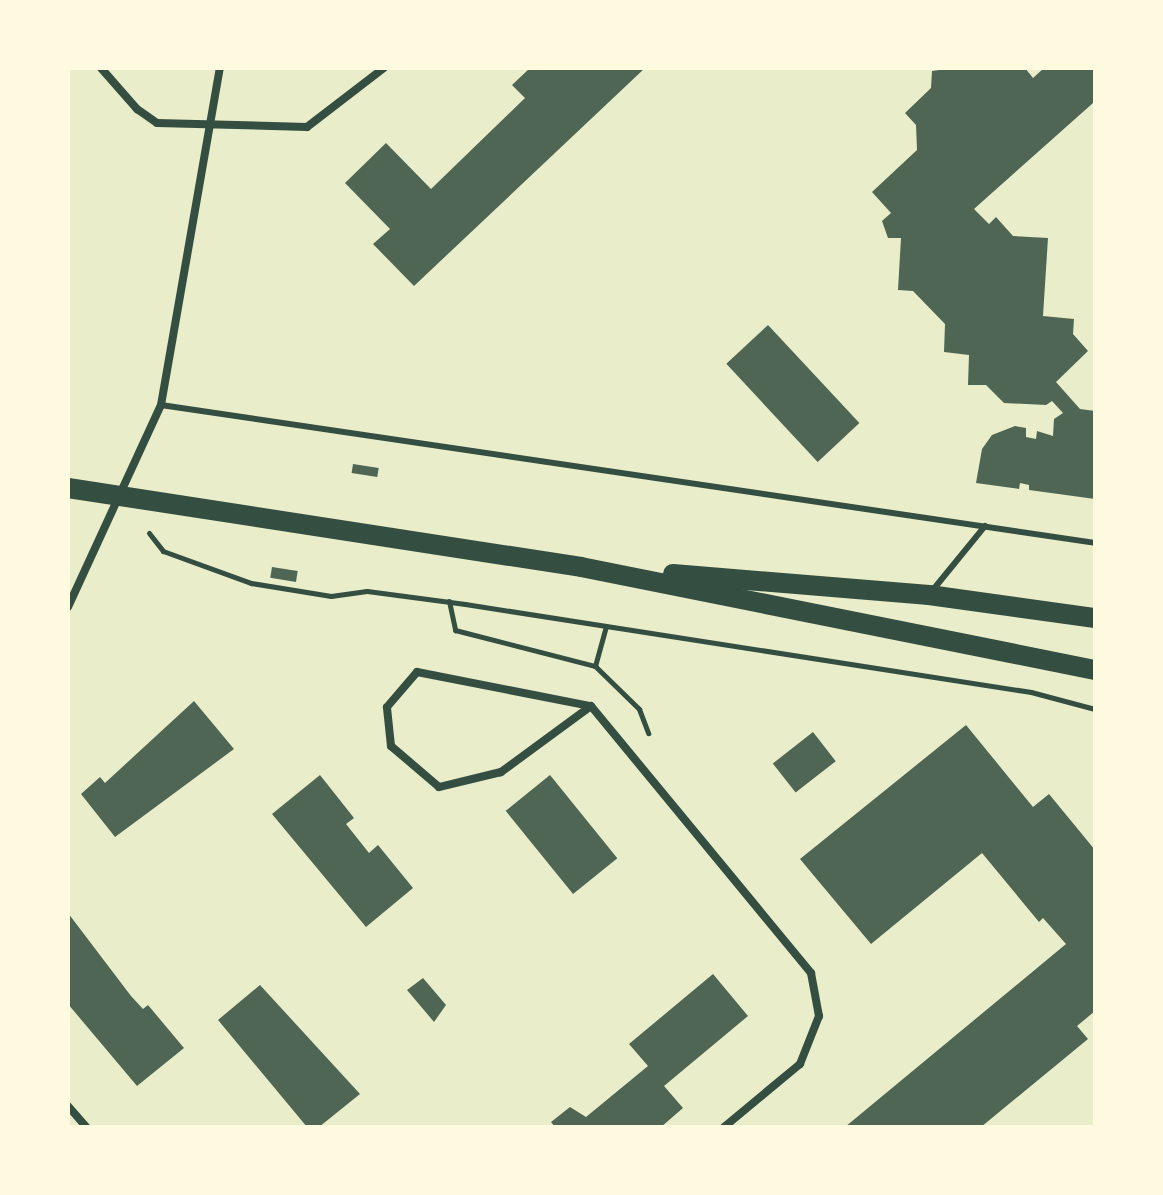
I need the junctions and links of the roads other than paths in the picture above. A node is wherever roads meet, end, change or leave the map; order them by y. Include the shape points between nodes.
1 (101, 68) edge
2 (220, 68) edge
3 (384, 68) edge
4 (212, 125) junction
5 (161, 405) junction
6 (68, 488) edge
7 (117, 495) junction
8 (985, 526) junction
9 (1095, 543) edge
10 (581, 567) junction
11 (929, 595) junction
12 (68, 607) edge
13 (1095, 618) edge
14 (1095, 670) edge
15 (591, 706) junction
16 (68, 1106) edge
17 (86, 1127) edge
18 (724, 1127) edge

1 - 4 street via 157,123
2 - 4 street
3 - 4 street via 307,127
4 - 5 street
5 - 7 street
5 - 8 lane
6 - 7 main road
7 - 10 main road
7 - 12 street
8 - 9 lane
8 - 11 lane
10 - 11 main road
10 - 14 main road
11 - 13 main road
15 - 15 street via 417,672 387,707 391,746 439,787 501,772
15 - 18 street via 811,973 819,1016 800,1064
16 - 17 street

